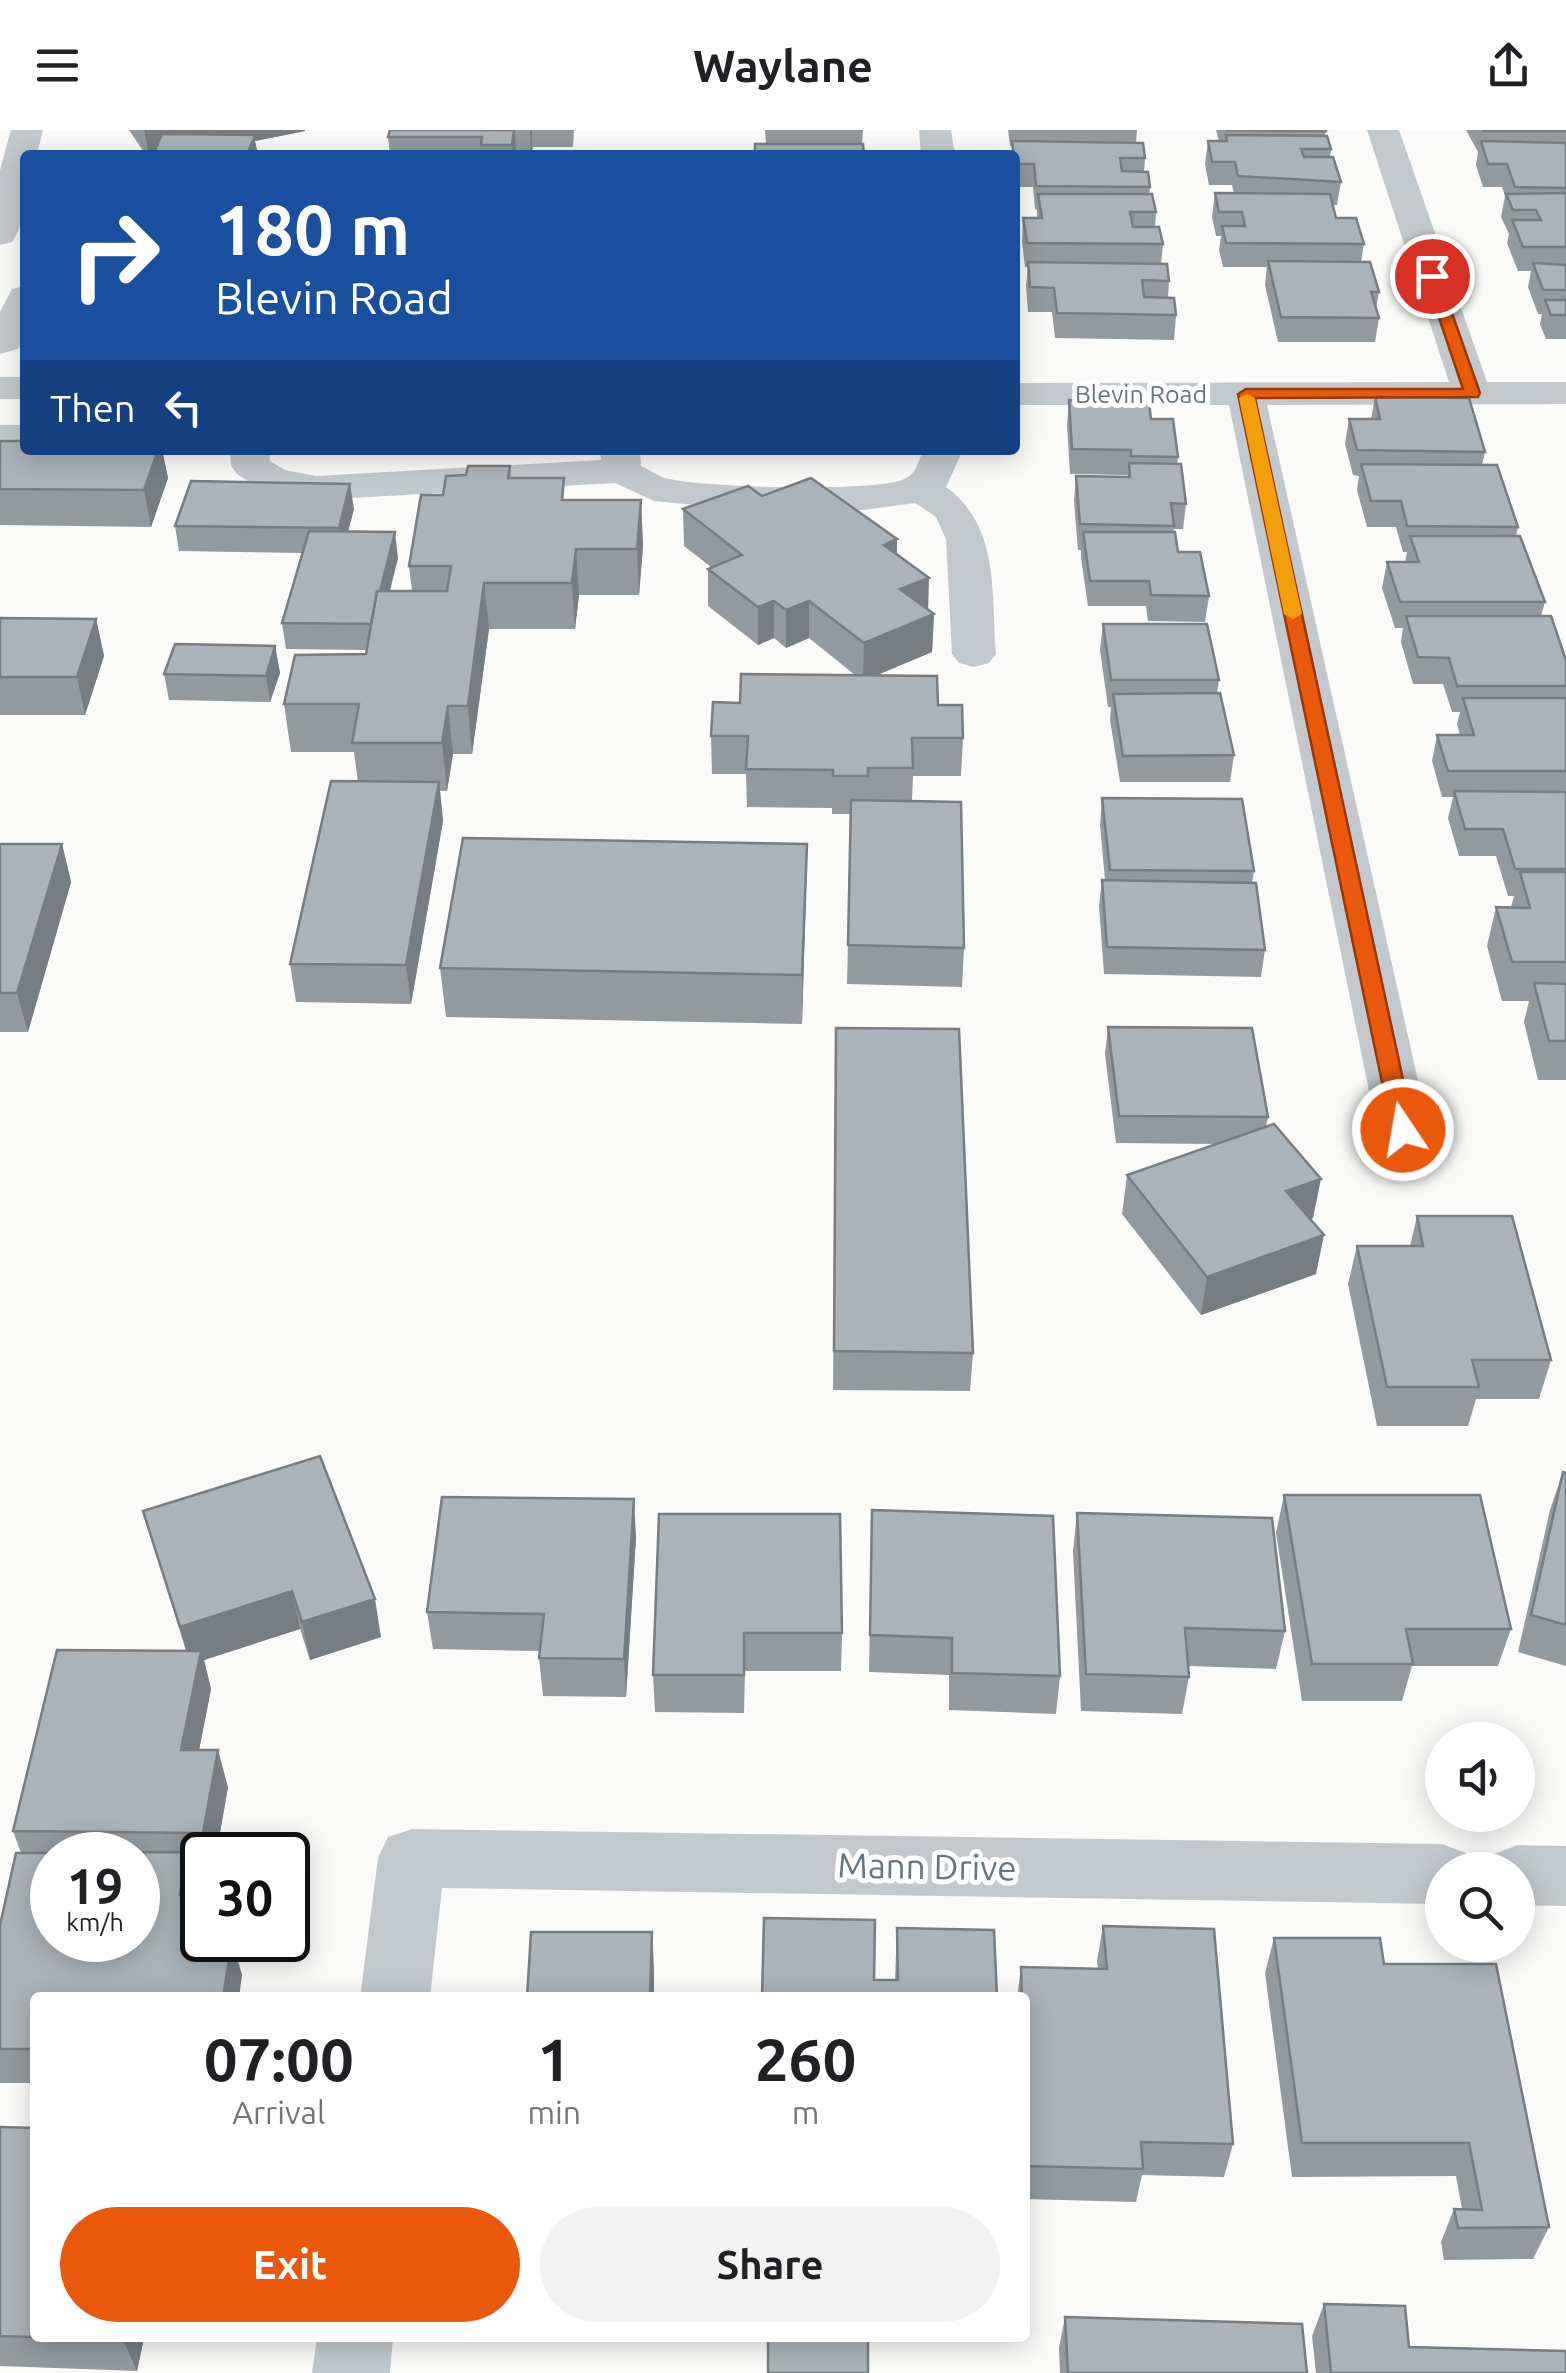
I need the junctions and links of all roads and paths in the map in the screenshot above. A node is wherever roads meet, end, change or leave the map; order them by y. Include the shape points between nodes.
1 (1382, 130) edge
2 (20, 157) edge
3 (0, 235) edge
4 (20, 307) edge
5 (0, 343) edge
6 (1472, 393) junction
7 (1566, 393) edge
8 (1020, 394) edge
9 (1246, 394) junction
10 (250, 455) edge
11 (940, 455) edge
12 (620, 461) edge
13 (919, 487) junction
14 (974, 654) dead end
15 (1403, 1130) dead end
16 (1425, 1874) edge
17 (1535, 1875) edge
18 (1566, 1876) edge
19 (397, 1992) edge
20 (355, 2342) edge
21 (351, 2373) edge

1 - 6 street
2 - 3 street
4 - 5 street
6 - 7 street, Blevin Road
6 - 9 street, Blevin Road
8 - 9 street, Blevin Road
9 - 15 street
10 - 12 street via 251,466 273,480 316,488
11 - 13 street via 931,480
12 - 13 street via 654,488 747,498 863,498
13 - 14 street via 952,512 966,539
16 - 19 street, Mann Drive via 412,1858
17 - 18 street
20 - 21 street

